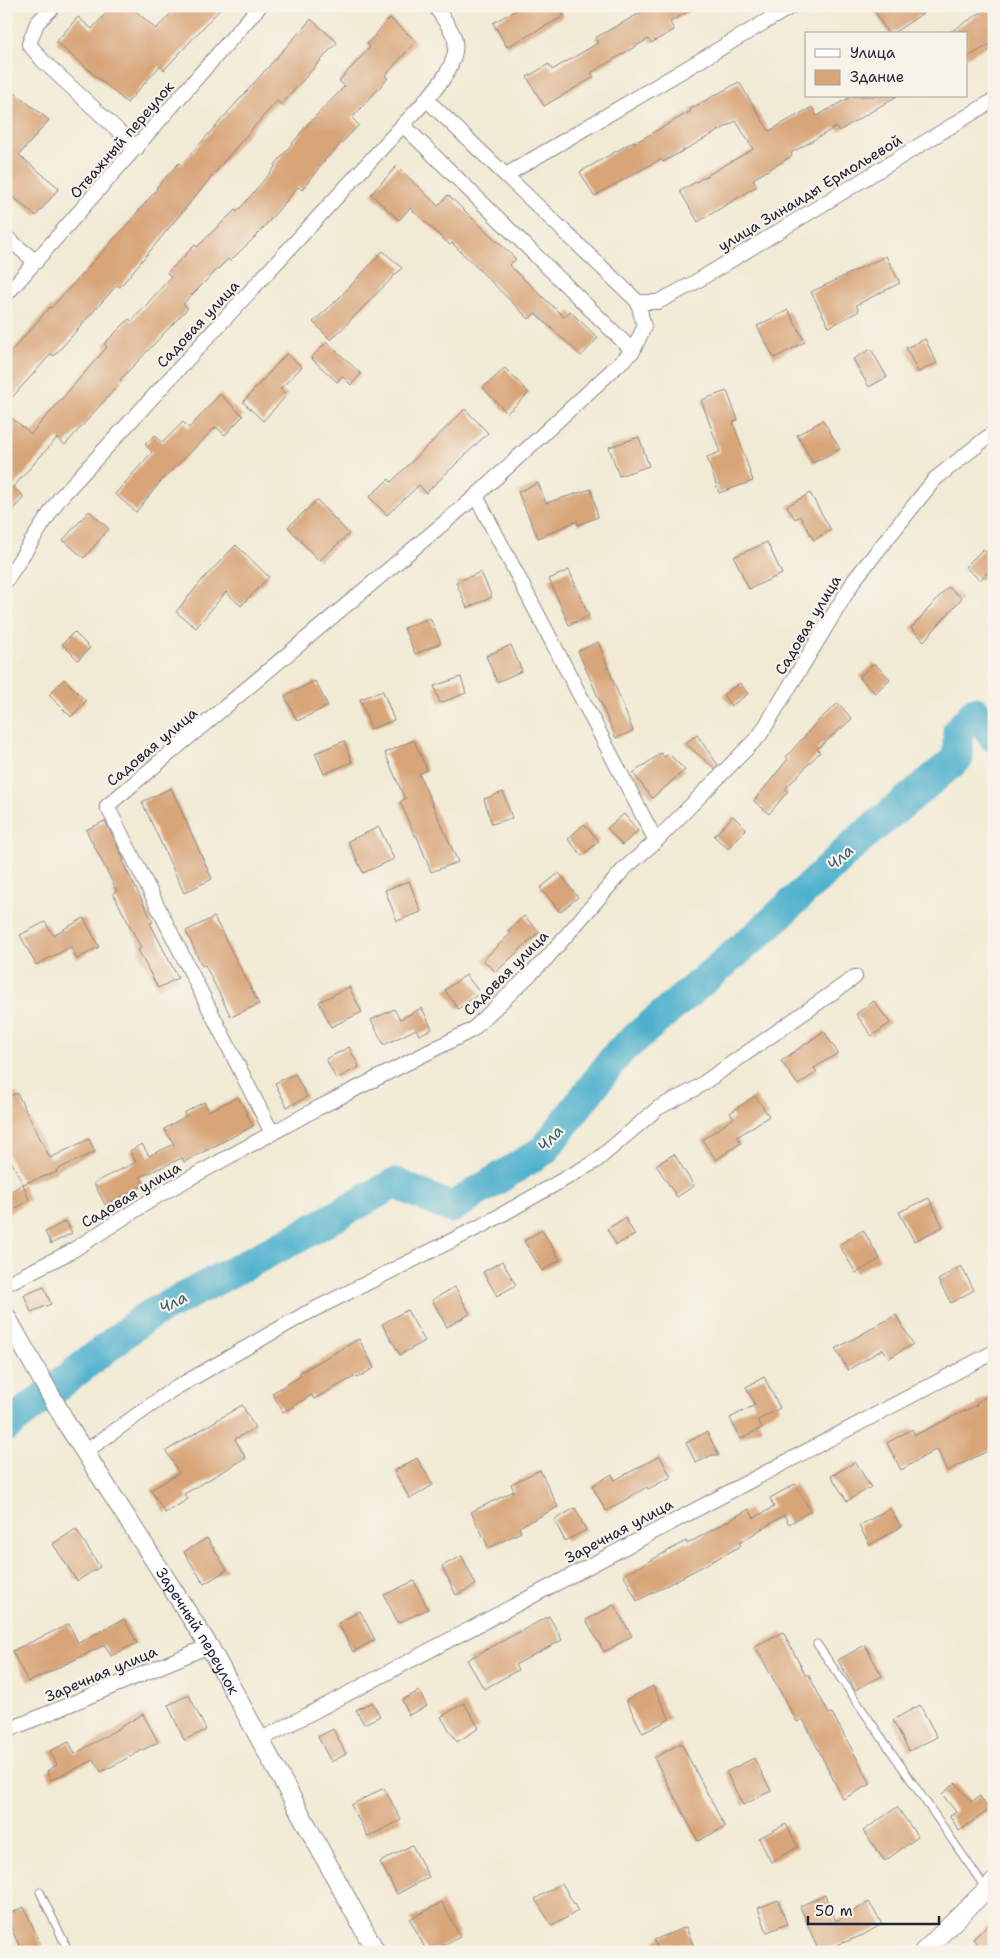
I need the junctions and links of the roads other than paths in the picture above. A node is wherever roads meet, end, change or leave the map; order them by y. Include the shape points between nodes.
1 (54, 6) edge
2 (260, 6) edge
3 (792, 6) edge
4 (442, 12) edge
5 (426, 99) junction
6 (994, 100) edge
7 (403, 125) junction
8 (137, 148) junction
9 (506, 175) junction
10 (6, 237) edge
11 (36, 262) junction
12 (6, 294) edge
13 (638, 302) junction
14 (633, 352) junction
15 (994, 432) edge
16 (476, 496) junction
17 (6, 581) edge
18 (656, 841) junction
19 (855, 977) dead end
20 (272, 1133) junction
21 (6, 1284) edge
22 (6, 1316) edge
23 (994, 1352) edge
24 (85, 1452) junction
25 (817, 1644) dead end
26 (209, 1646) junction
27 (6, 1731) edge
28 (260, 1740) junction
29 (990, 1885) edge
30 (40, 1892) dead end
31 (69, 1952) edge
32 (376, 1952) edge
33 (923, 1952) edge

1 - 8 street via 37,23 28,44
2 - 8 street, Отважный переулок
3 - 9 street
4 - 5 street, Садовая улица via 454,37 456,55
5 - 7 street, Садовая улица
5 - 9 street
6 - 13 street, улица Зинаиды Ермольевой via 692,284 658,302
7 - 14 street
7 - 17 street, Садовая улица via 59,499
8 - 11 street, Отважный переулок
9 - 13 street
10 - 11 street
11 - 12 street, Отважный переулок
13 - 14 street, Садовая улица via 644,327
14 - 16 street, Садовая улица
15 - 18 street, Садовая улица via 935,479 855,579 760,735
16 - 18 street
16 - 20 street, Садовая улица via 106,806
18 - 20 street, Садовая улица via 624,869 545,960 472,1030
19 - 24 street via 695,1089 658,1108 596,1162 488,1224 295,1320 172,1390
20 - 21 street, Садовая улица via 159,1195 70,1252
22 - 24 street, Заречный переулок
23 - 28 street, Заречная улица
24 - 26 street, Заречный переулок
25 - 29 lane
26 - 27 street, Заречная улица
26 - 28 street, Заречный переулок
28 - 32 street, Заречный переулок
29 - 33 street
30 - 31 lane

